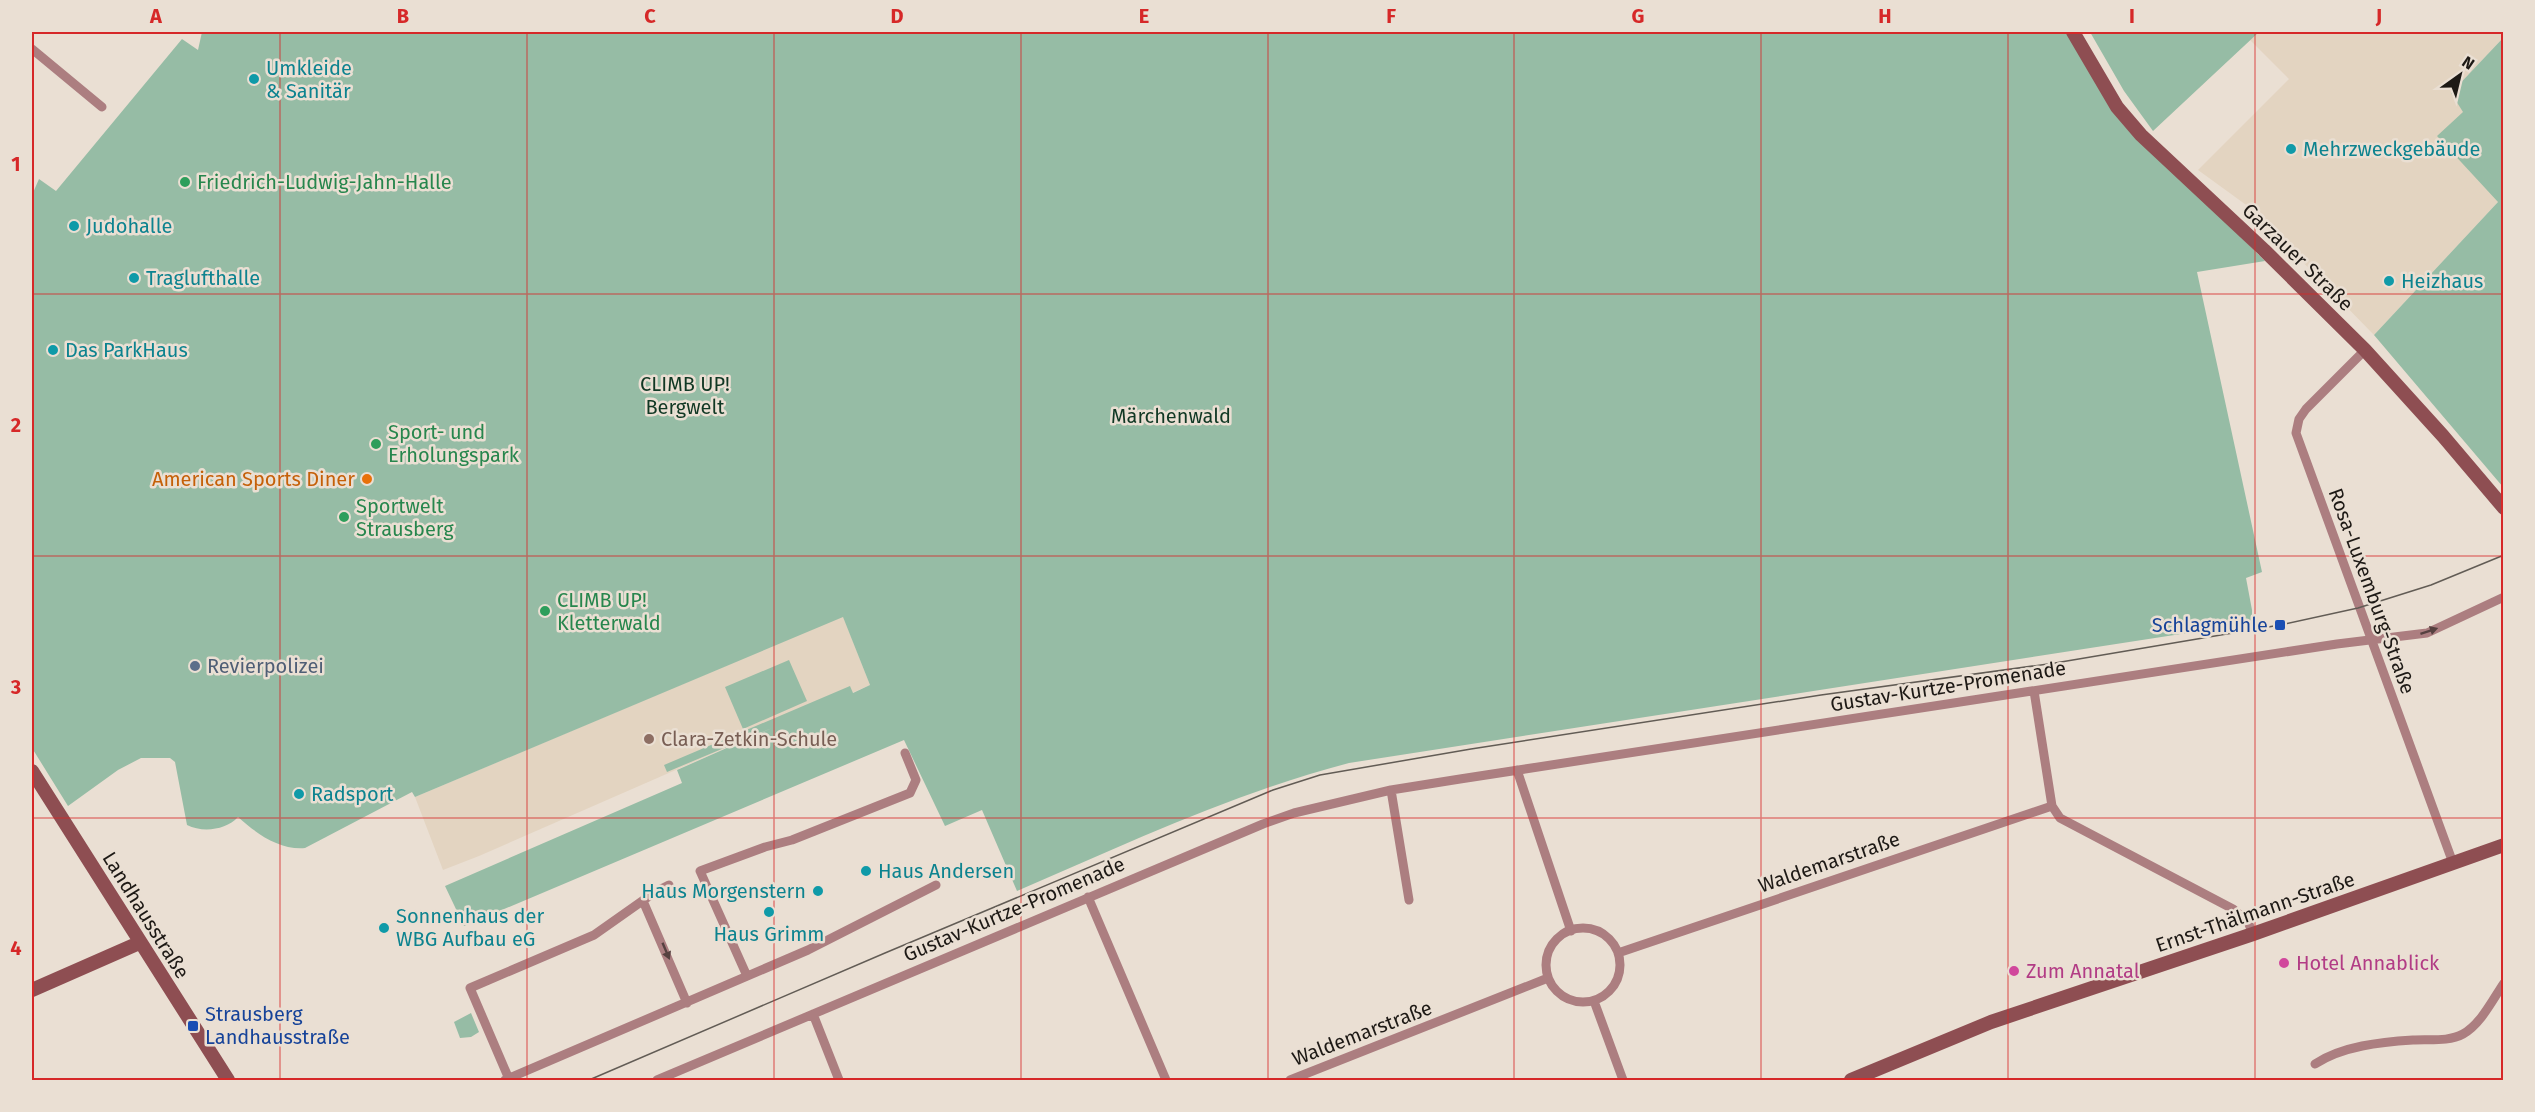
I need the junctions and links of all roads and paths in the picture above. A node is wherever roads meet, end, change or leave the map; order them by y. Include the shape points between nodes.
1 (2073, 32) edge
2 (32, 49) edge
3 (102, 107) dead end
4 (2364, 350) junction
5 (2504, 508) edge
6 (2504, 597) edge
7 (2372, 641) junction
8 (2034, 691) junction
9 (905, 753) dead end
10 (1517, 770) junction
11 (32, 771) edge
12 (1391, 790) junction
13 (2052, 806) junction
14 (2504, 845) edge
15 (2453, 863) junction
16 (669, 885) dead end
17 (936, 885) dead end
18 (1088, 897) junction
19 (1408, 900) dead end
20 (643, 901) junction
21 (1571, 931) junction
22 (2253, 934) junction
23 (140, 943) junction
24 (1618, 953) junction
25 (747, 976) junction
26 (1548, 978) junction
27 (2504, 983) edge
28 (32, 990) edge
29 (1594, 1001) junction
30 (687, 1003) junction
31 (813, 1014) junction
32 (2315, 1064) dead end
33 (227, 1080) edge
34 (507, 1080) edge
35 (657, 1080) edge
36 (839, 1080) edge
37 (1166, 1080) edge
38 (1290, 1080) edge
39 (1623, 1080) edge
40 (1851, 1080) edge

1 - 4 street, Garzauer Straße via 2117,107 2141,135
2 - 3 street
4 - 5 street, Garzauer Straße
4 - 7 street, Rosa-Luxemburg-Straße via 2311,404 2296,433
7 -> 6 street, Gustav-Kurtze-Promenade via 2427,633
7 - 8 street, Gustav-Kurtze-Promenade
7 - 15 street, Rosa-Luxemburg-Straße
8 - 10 street, Gustav-Kurtze-Promenade
8 - 13 street
9 - 25 street via 916,780 910,793 700,871
10 - 12 street, Gustav-Kurtze-Promenade
10 - 21 street
11 - 23 street, Landhausstraße
12 - 18 street, Gustav-Kurtze-Promenade via 1294,813
12 - 19 street
13 - 22 street via 2065,823 2233,909 2248,922
13 - 24 street, Waldemarstraße
14 - 15 street, Ernst-Thälmann-Straße
15 - 22 street, Ernst-Thälmann-Straße
16 - 20 street
17 - 25 street via 808,950
18 - 31 street, Gustav-Kurtze-Promenade
18 - 37 street
20 -> 30 street
20 - 34 street via 594,935 470,988
21 - 24 street via 1603,934
21 - 26 street via 1557,939 1549,952
22 - 40 street, Ernst-Thälmann-Straße via 1991,1022
23 - 28 street
23 - 33 street, Landhausstraße
24 - 29 street via 1620,965 1613,987
25 - 30 street
26 - 29 street via 1562,996
26 - 38 street, Waldemarstraße
27 - 32 street via 2464,1034 2376,1044 2329,1054
29 - 39 street
30 - 34 street
31 - 35 street, Gustav-Kurtze-Promenade
31 - 36 street

